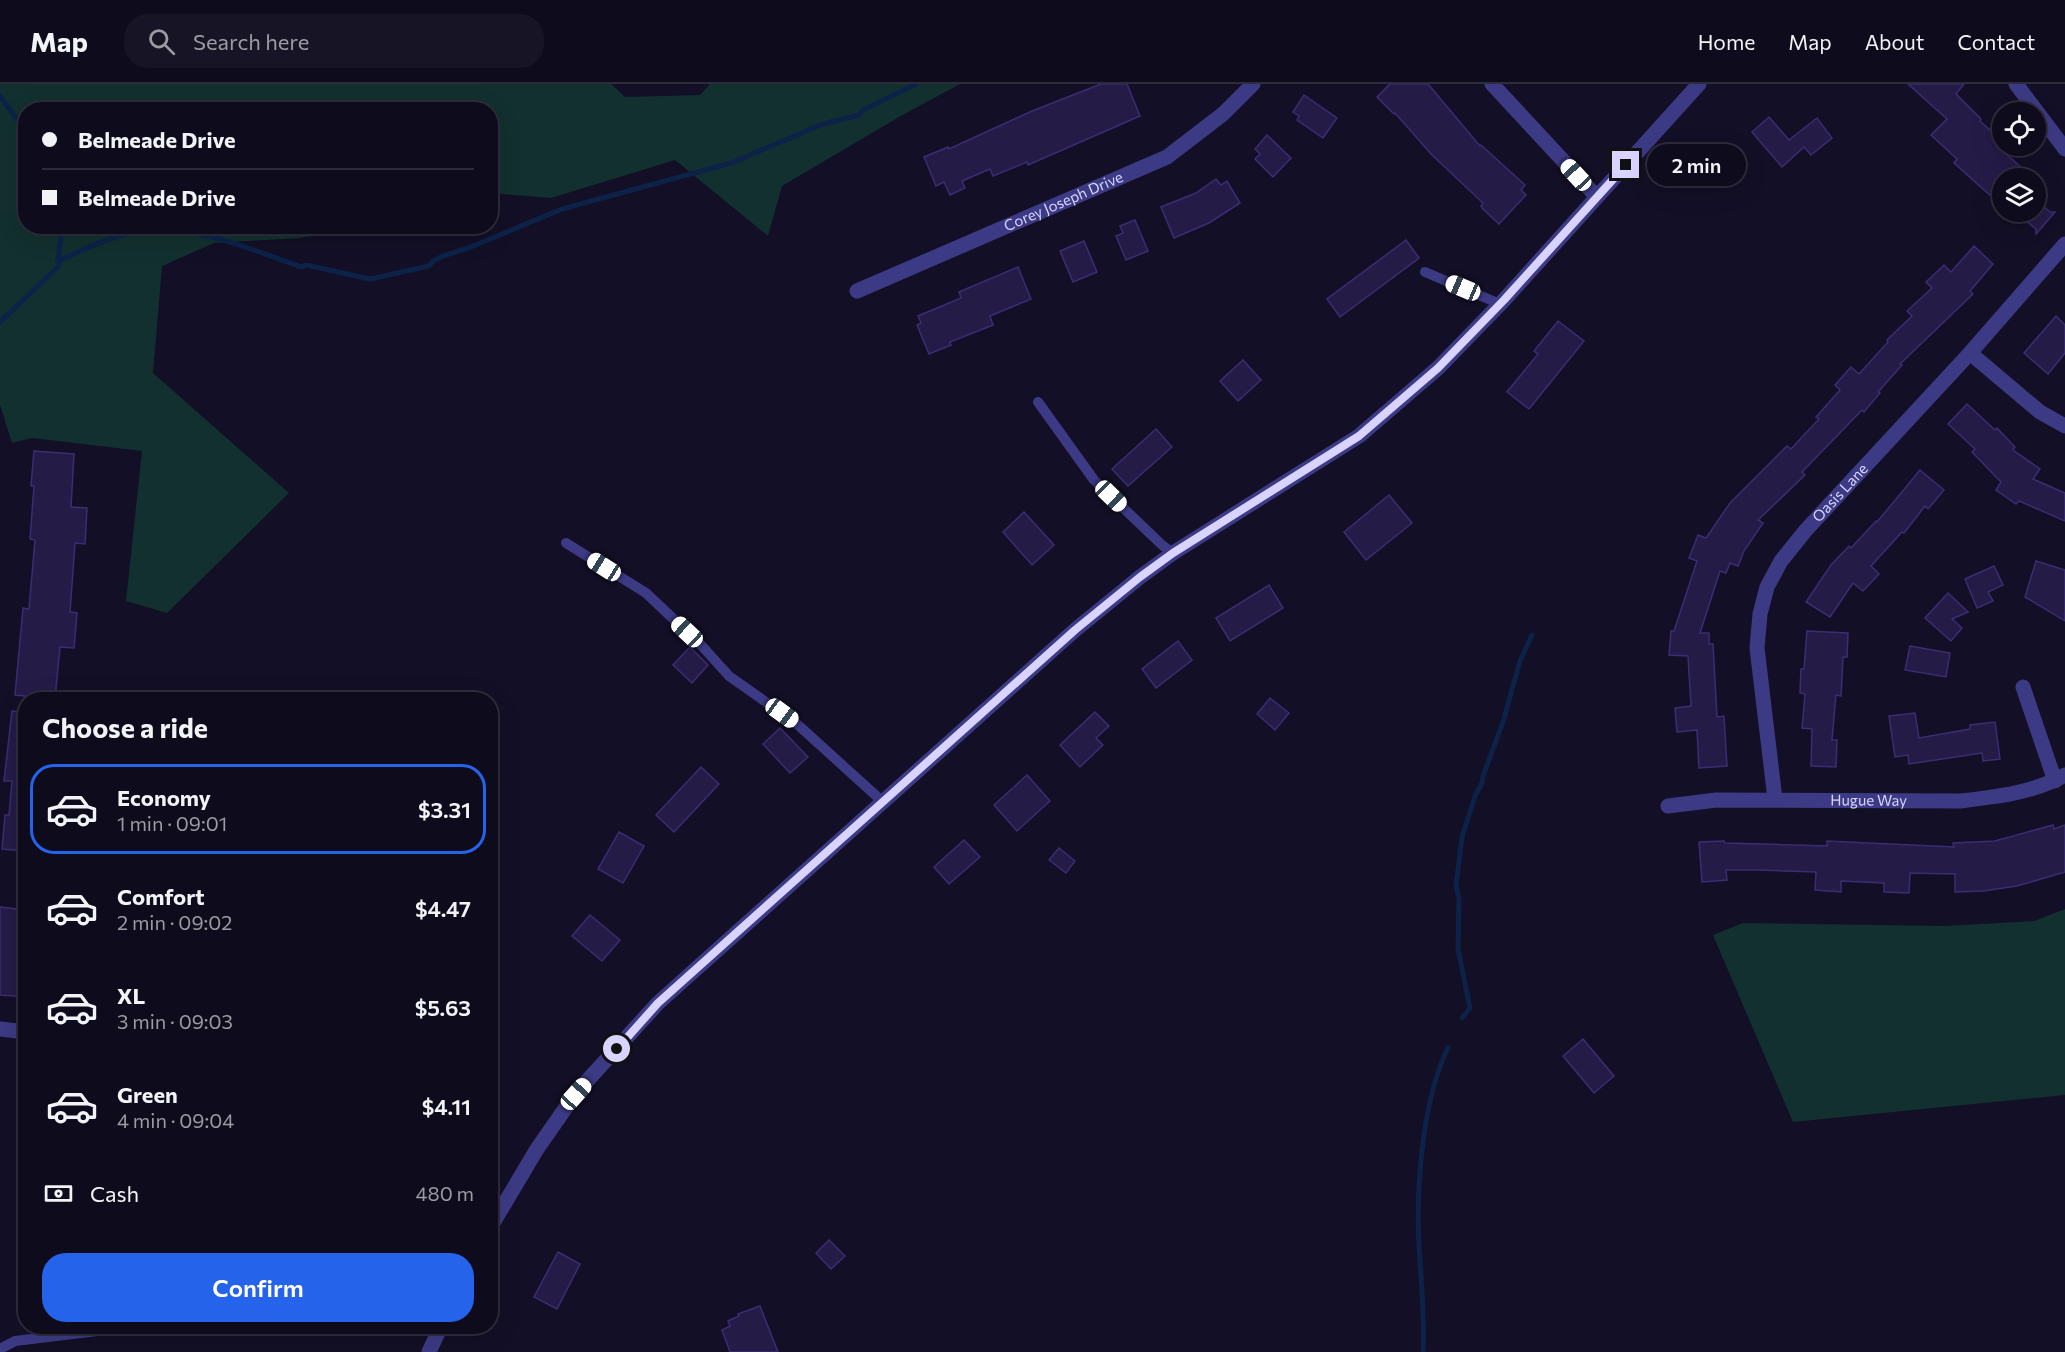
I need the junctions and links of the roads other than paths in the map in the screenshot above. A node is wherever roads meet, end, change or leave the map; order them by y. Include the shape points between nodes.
1 (1253, 84) edge
2 (1492, 84) edge
3 (2016, 84) edge
4 (1697, 85) edge
5 (2065, 149) edge
6 (1597, 197) junction
7 (2065, 244) edge
8 (1425, 272) dead end
9 (857, 291) dead end
10 (1500, 304) junction
11 (1970, 353) junction
12 (1038, 402) dead end
13 (2065, 426) edge
14 (566, 543) dead end
15 (1173, 553) junction
16 (2023, 687) dead end
17 (2060, 778) edge
18 (1775, 800) junction
19 (883, 802) junction
20 (1668, 806) dead end
21 (0, 1029) edge
22 (18, 1031) edge
23 (498, 1215) edge
24 (73, 1334) edge
25 (437, 1334) edge
26 (0, 1349) edge
27 (429, 1352) edge

1 - 9 street, Corey Joseph Drive via 1223,114 1167,157
2 - 6 street
3 - 5 street
4 - 6 street
6 - 10 street
7 - 11 street, Oasis Lane
8 - 10 lane
10 - 15 street via 1438,368 1359,436
11 - 13 street via 2040,412
11 - 18 street, Oasis Lane via 1806,530 1781,561 1767,587 1757,648
12 - 15 lane via 1094,480
14 - 19 lane via 645,593 729,676 797,724
15 - 19 street via 1075,630
16 - 17 street
17 - 18 street, Hugue Way via 1992,798 1960,801
18 - 20 street, Hugue Way via 1716,800
19 - 23 street via 658,1003 576,1094
21 - 22 street
24 - 26 lane via 15,1341
25 - 27 street

